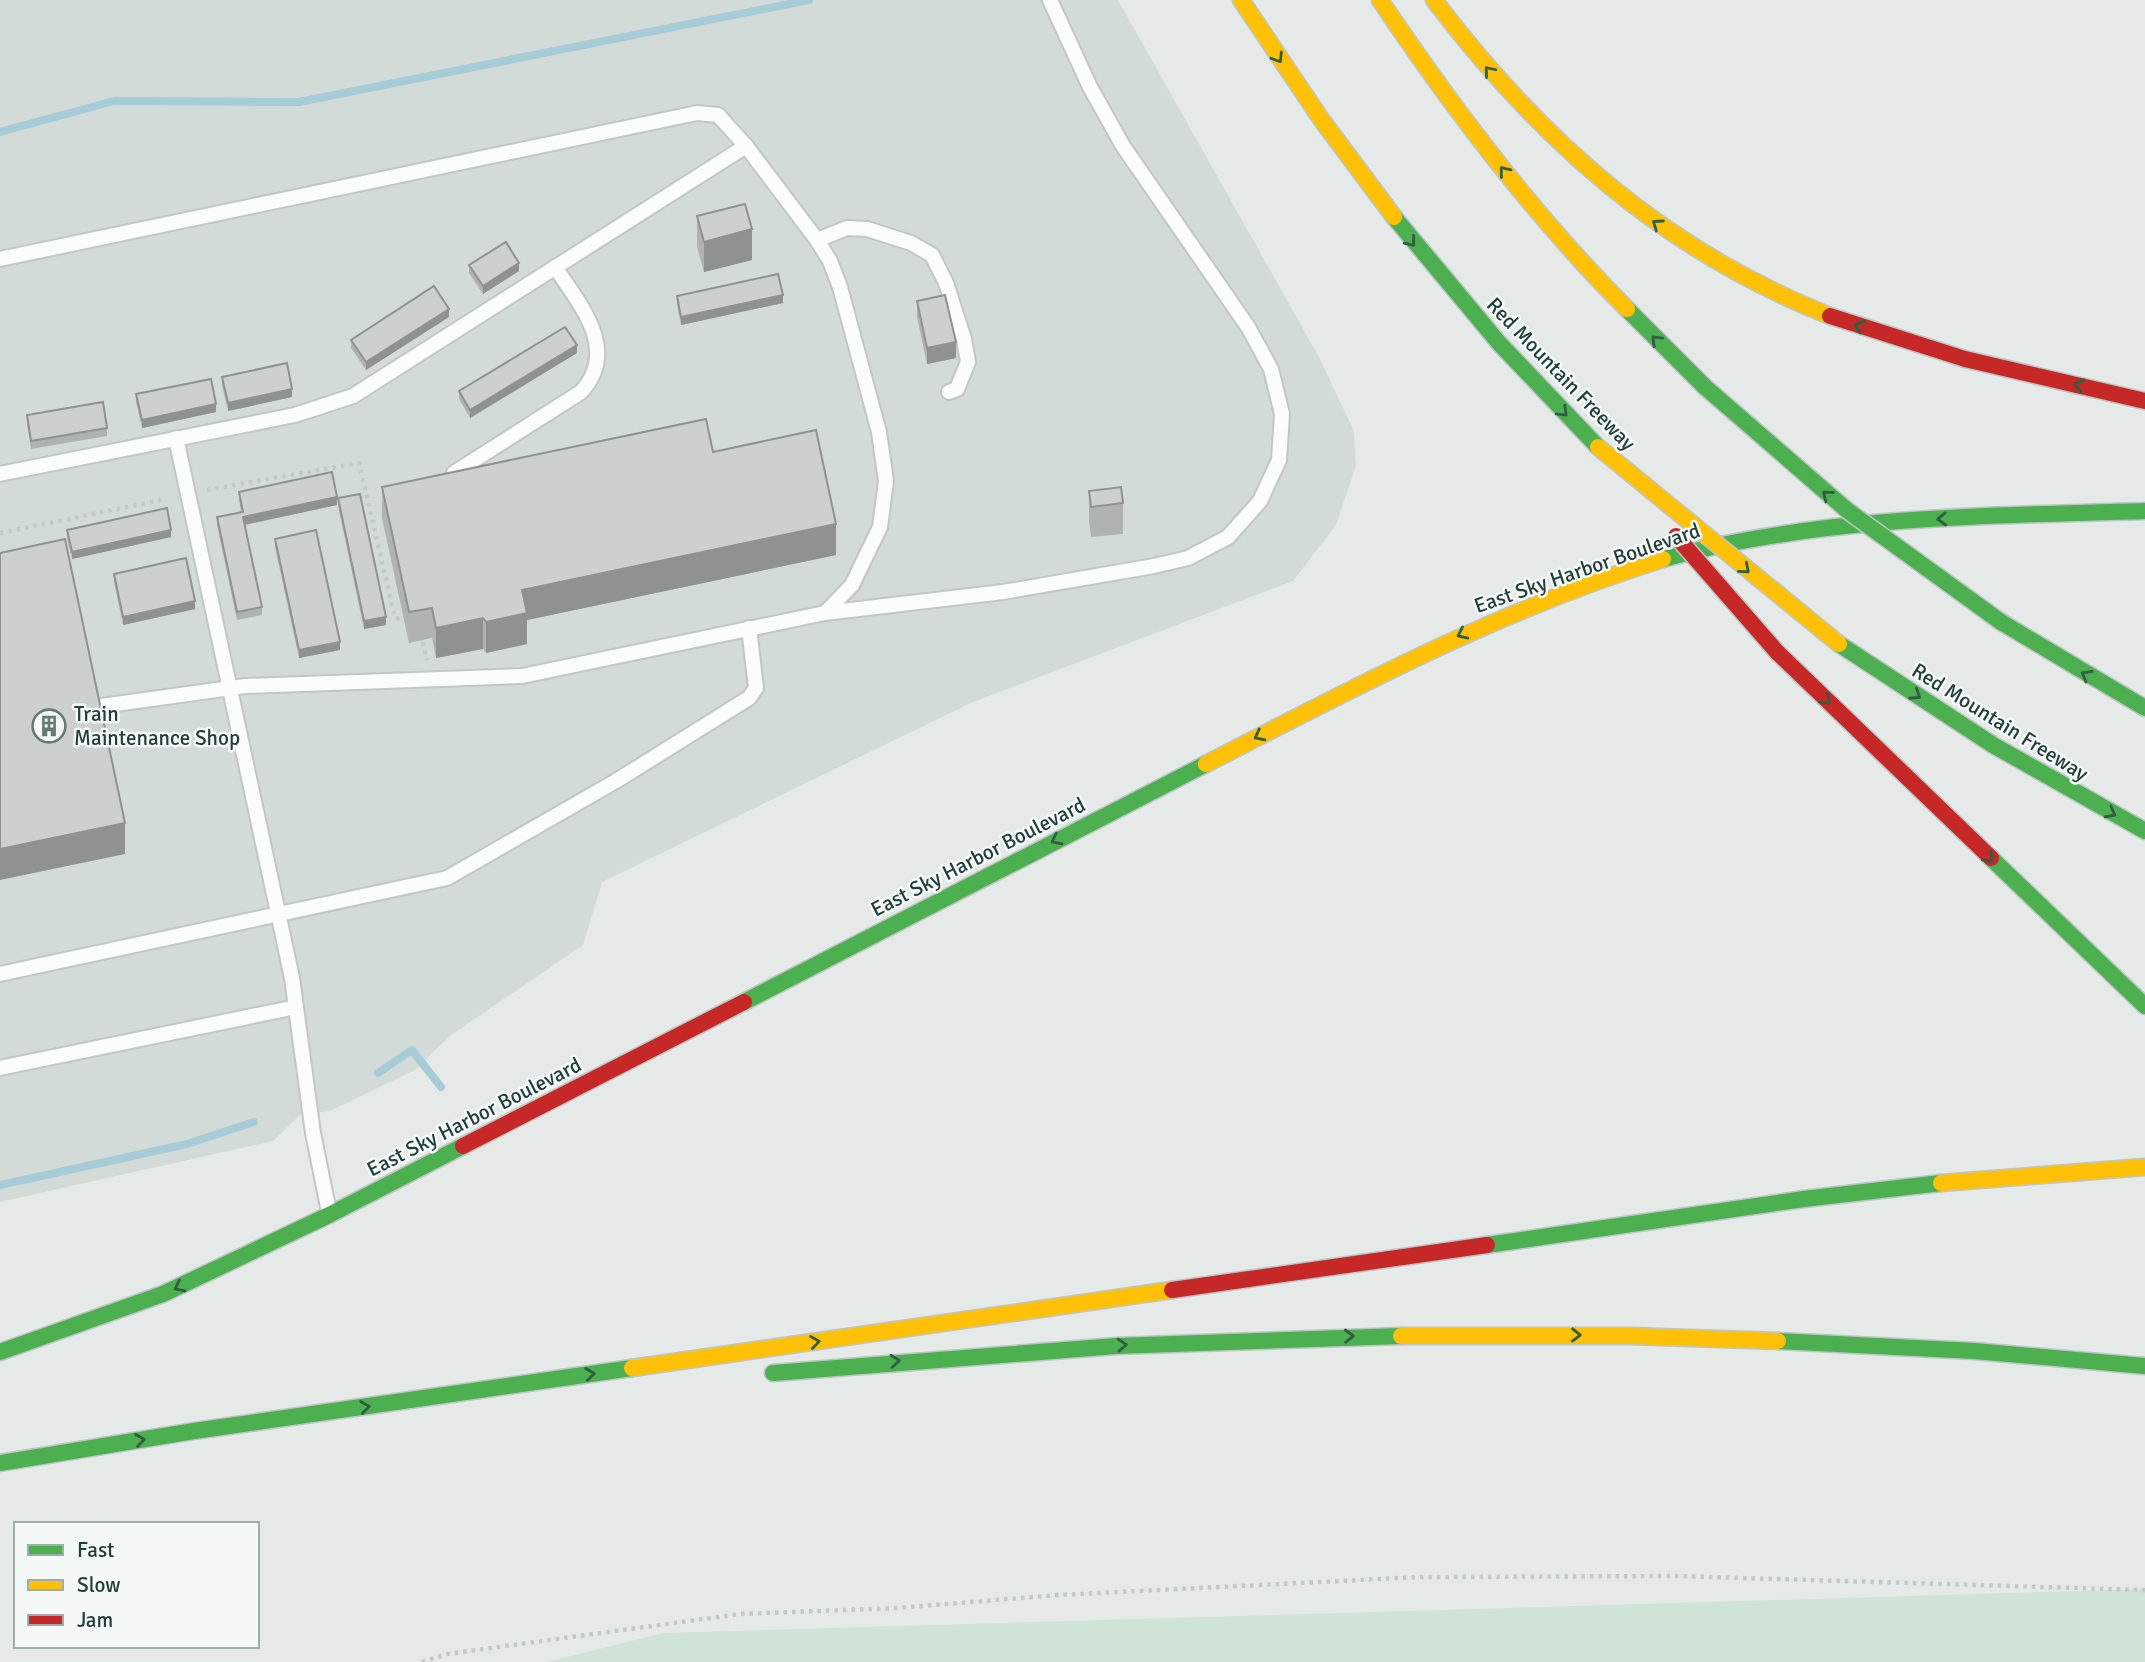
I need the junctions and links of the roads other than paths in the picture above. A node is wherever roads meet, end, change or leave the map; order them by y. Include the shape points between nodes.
1 (1050, 0) edge
2 (1241, 0) edge
3 (1380, 0) edge
4 (1434, 0) edge
5 (746, 146) junction
6 (817, 240) junction
7 (0, 259) edge
8 (555, 267) junction
9 (948, 392) dead end
10 (2145, 401) edge
11 (176, 438) junction
12 (1598, 447) junction
13 (454, 473) edge
14 (0, 474) edge
15 (2145, 511) edge
16 (2010, 517) junction
17 (2118, 528) dead end
18 (825, 613) junction
19 (749, 628) junction
20 (231, 687) junction
21 (94, 707) edge
22 (2145, 708) edge
23 (2145, 831) edge
24 (279, 916) junction
25 (0, 974) edge
26 (2145, 1006) edge
27 (296, 1007) junction
28 (0, 1068) edge
29 (2145, 1167) edge
30 (329, 1215) junction
31 (306, 1225) junction
32 (179, 1268) dead end
33 (0, 1352) edge
34 (2145, 1366) edge
35 (755, 1375) dead end
36 (159, 1453) dead end
37 (0, 1465) edge

1 - 18 lane via 1123,146 1260,346 1279,393 1283,439 1279,460 1270,483 1244,521 1228,537 1188,558 1003,592
2 -> 12 highway, Red Mountain Freeway via 1396,223 1497,341
22 -> 3 highway, bridge via 2001,622 1869,528 1705,387 1597,279 1507,175
10 -> 4 highway via 1868,330 1775,292 1714,260 1634,207 1564,149 1500,84
5 - 6 lane
5 - 7 lane via 724,119 697,113
5 - 8 lane
6 - 9 lane via 847,228 867,229 911,243 932,256 957,313 968,362 957,390
6 - 18 lane via 841,287 879,432 886,481 880,527 872,548 852,585
8 - 11 lane via 353,396 295,415
8 - 13 lane via 593,328 598,358 591,381 581,392
11 - 14 lane
11 - 20 lane
12 -> 23 highway, Red Mountain Freeway, bridge via 1839,644 1993,745
12 -> 26 highway, bridge via 1777,652
15 - 16 highway
16 - 17 highway
16 -> 30 highway, East Sky Harbor Boulevard via 1903,520 1769,534 1678,555 1498,618 1370,679
18 - 19 lane
19 - 20 lane via 522,676
19 - 24 lane via 757,682 753,695 616,781 447,878
20 - 21 lane
20 - 24 lane
24 - 25 lane
24 - 27 lane
27 - 28 lane
27 - 30 lane
37 -> 29 highway via 208,1429 1804,1199 1988,1178
30 - 31 highway, East Sky Harbor Boulevard
31 - 32 highway
31 -> 33 highway, East Sky Harbor Boulevard via 163,1294
35 -> 34 highway via 1078,1347 1422,1334 1802,1341
36 - 37 highway

